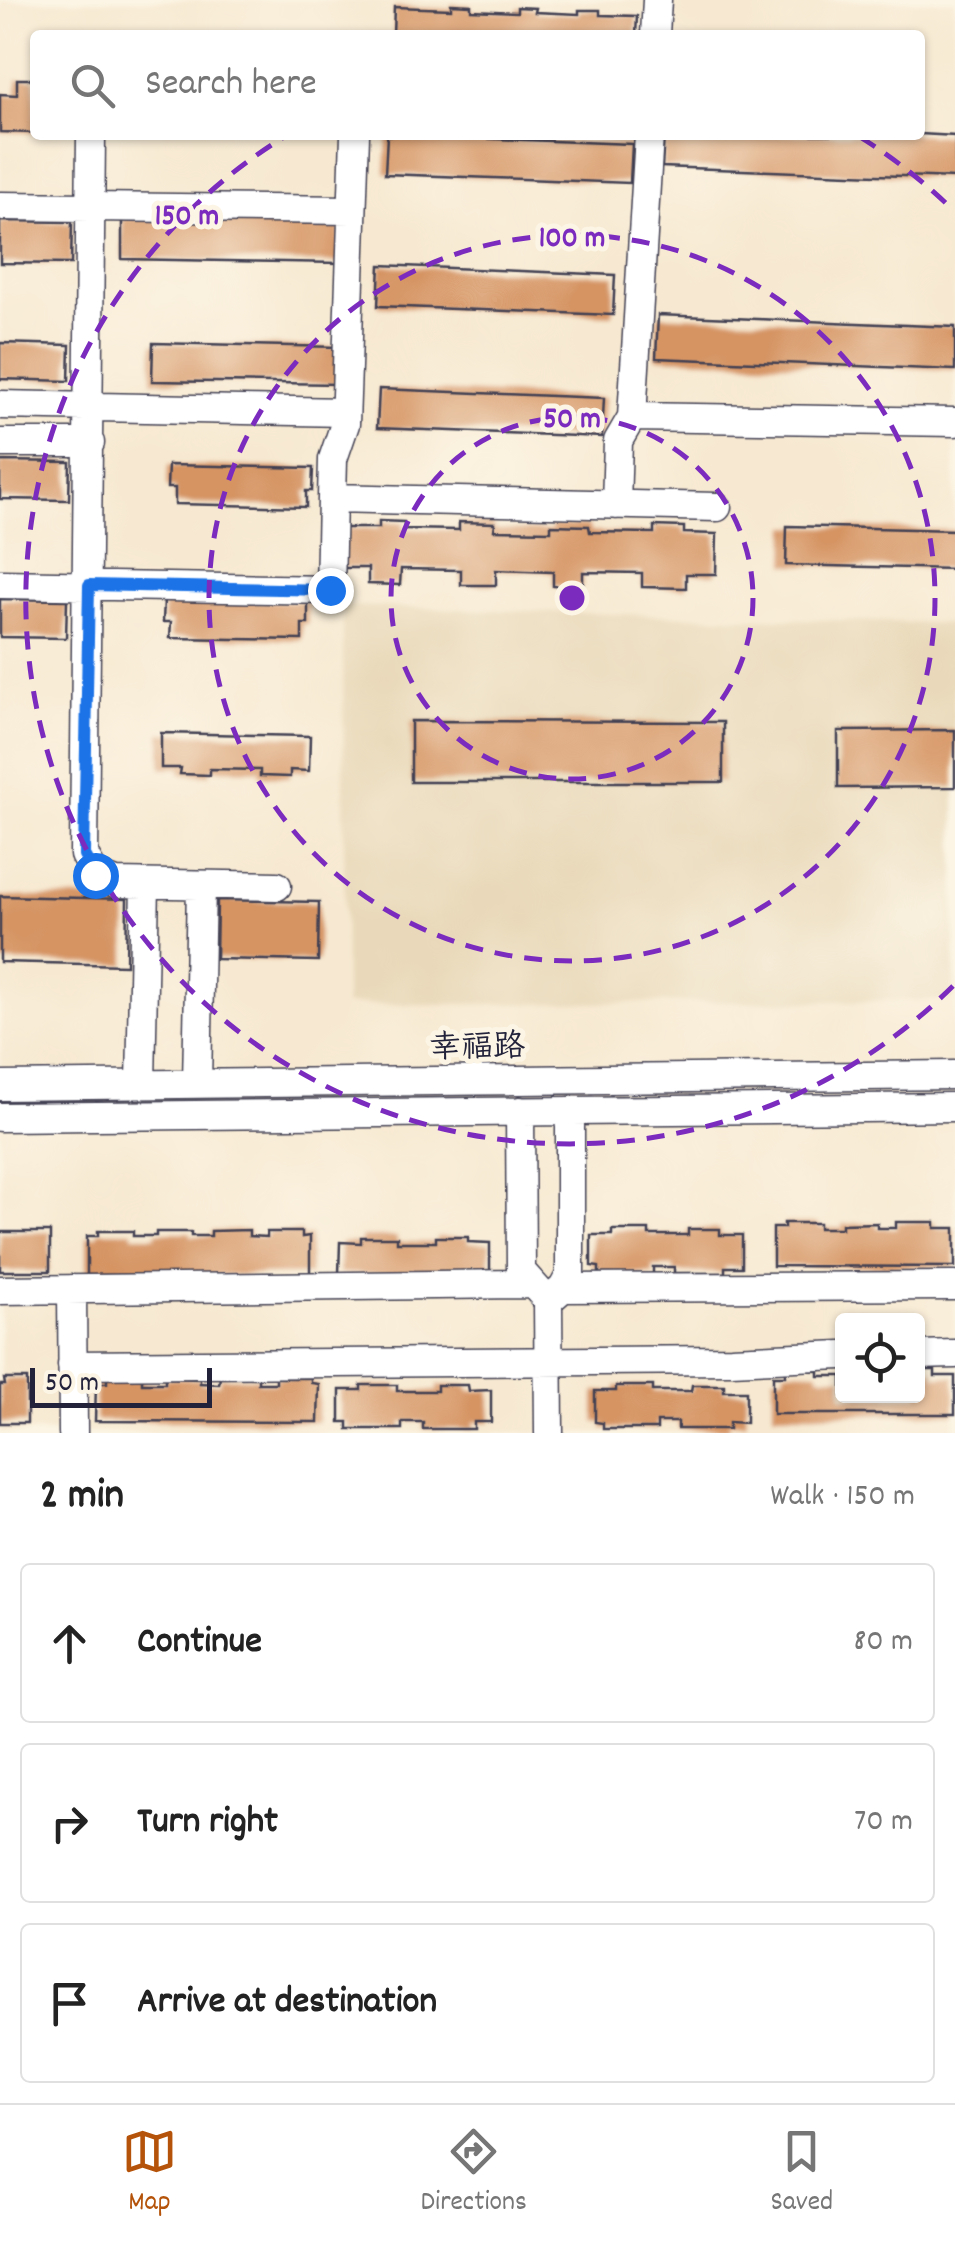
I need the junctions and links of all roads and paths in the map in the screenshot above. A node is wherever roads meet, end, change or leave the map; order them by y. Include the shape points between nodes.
1 (657, 0) edge
2 (654, 30) edge
3 (91, 140) edge
4 (355, 140) edge
5 (649, 140) edge
6 (0, 206) edge
7 (91, 207) junction
8 (352, 210) junction
9 (0, 405) edge
10 (90, 407) junction
11 (345, 412) junction
12 (632, 417) junction
13 (955, 422) edge
14 (0, 443) edge
15 (90, 443) junction
16 (332, 498) junction
17 (616, 504) junction
18 (717, 507) dead end
19 (0, 584) edge
20 (89, 585) junction
21 (145, 884) junction
22 (201, 885) junction
23 (277, 886) dead end
24 (955, 1076) edge
25 (197, 1083) junction
26 (141, 1084) junction
27 (0, 1086) edge
28 (955, 1107) edge
29 (520, 1111) junction
30 (570, 1111) junction
31 (0, 1116) edge
32 (955, 1286) edge
33 (72, 1289) junction
34 (0, 1290) edge
35 (547, 1291) junction
36 (955, 1354) edge
37 (835, 1355) edge
38 (925, 1355) edge
39 (548, 1362) junction
40 (72, 1365) junction
41 (73, 1433) edge
42 (549, 1433) edge

1 - 2 street
3 - 7 street
4 - 8 street
5 - 12 street
6 - 7 street
7 - 8 street
7 - 10 street
8 - 11 street
9 - 10 street
10 - 11 street
10 - 15 street
11 - 16 street
12 - 13 street
12 - 17 street via 618,441
14 - 15 street
15 - 20 street
16 - 17 street
16 - 20 street via 330,590
17 - 18 street
19 - 20 street
20 - 21 street via 84,855 95,875
21 - 22 street
21 - 26 street
22 - 23 street
22 - 25 street
24 - 25 street, 幸福路
25 - 26 street, 幸福路
26 - 27 street, 幸福路
28 - 30 street, 幸福路
29 - 30 street, 幸福路
29 - 31 street, 幸福路
29 - 35 street via 521,1272
30 - 35 street via 570,1275
32 - 35 street
33 - 34 street
33 - 35 street
33 - 40 street
35 - 39 street
36 - 38 street
37 - 39 street
39 - 40 street
39 - 42 street
40 - 41 street

